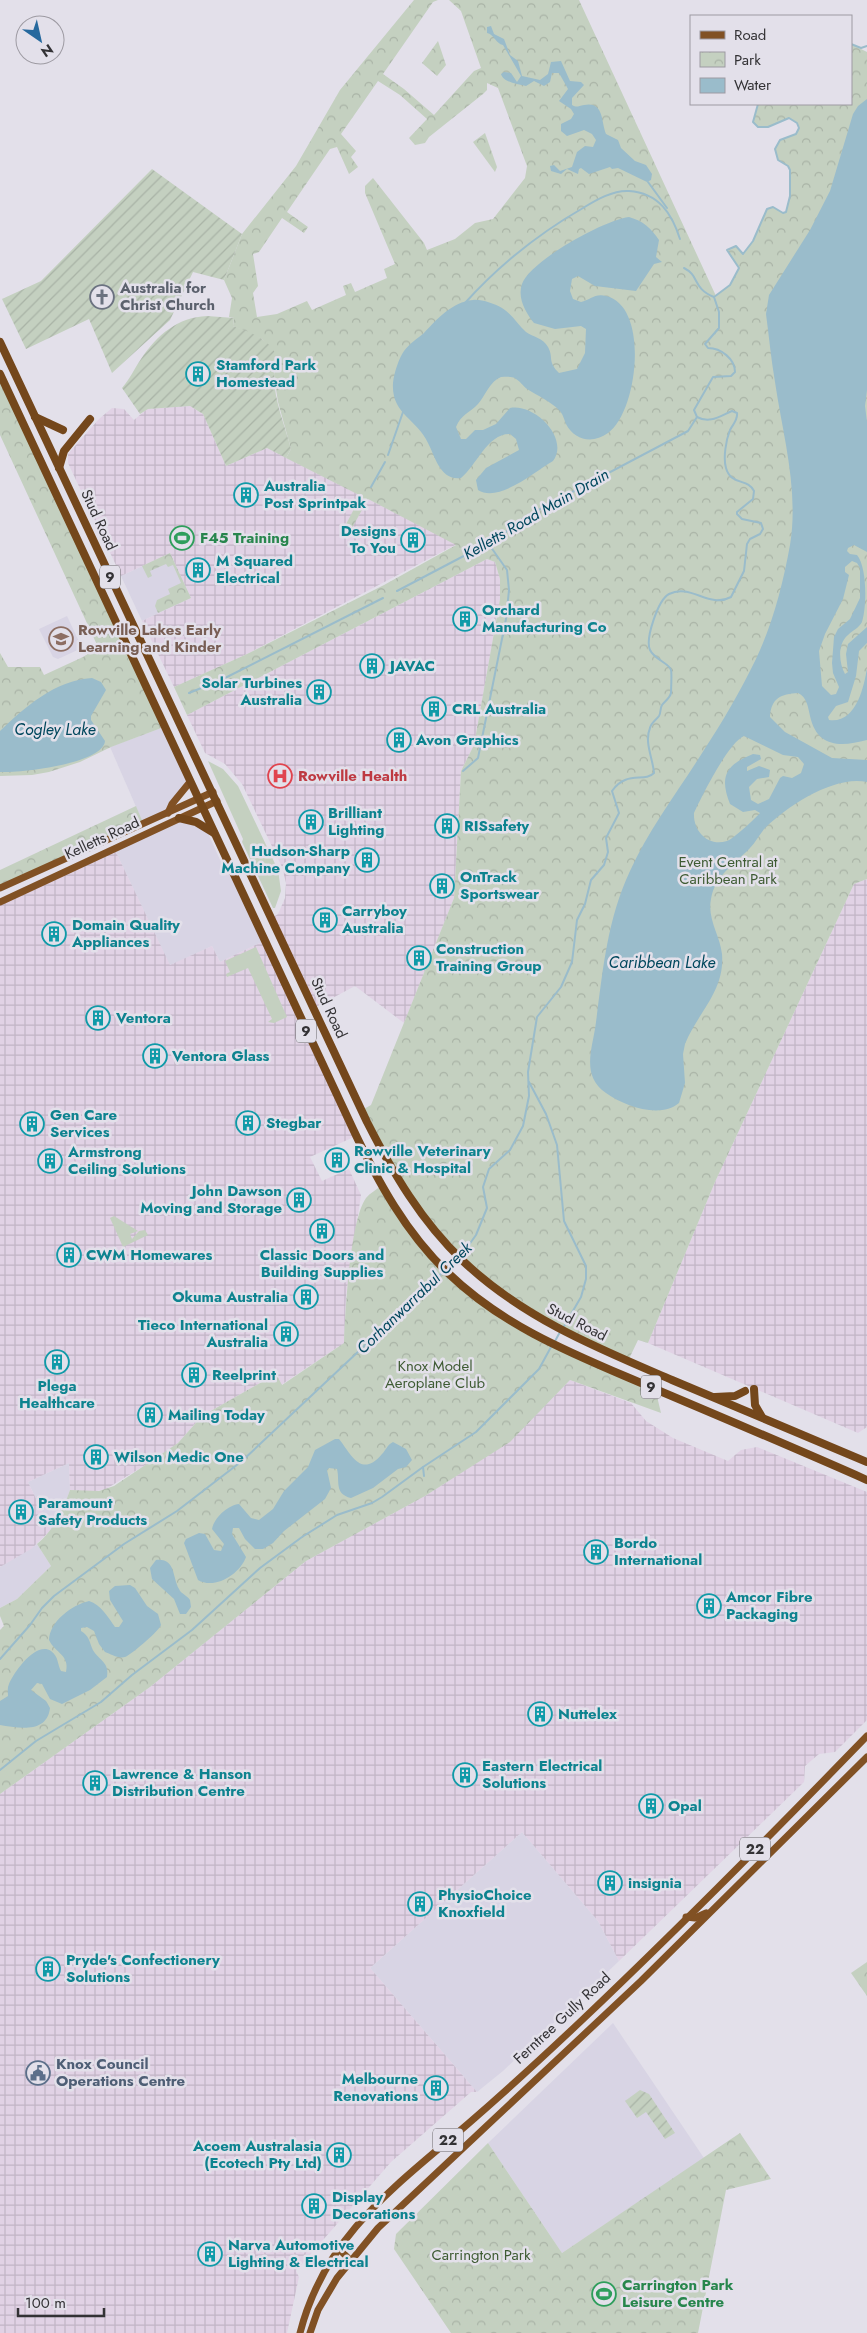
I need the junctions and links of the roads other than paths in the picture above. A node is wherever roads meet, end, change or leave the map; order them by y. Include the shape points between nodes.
1 (0, 342) edge
2 (0, 374) edge
3 (35, 417) junction
4 (90, 419) dead end
5 (63, 430) dead end
6 (59, 468) junction
7 (190, 782) junction
8 (213, 792) junction
9 (198, 799) junction
10 (217, 801) junction
11 (202, 808) junction
12 (168, 813) junction
13 (178, 818) junction
14 (214, 834) junction
15 (0, 888) edge
16 (0, 902) edge
17 (754, 1390) dead end
18 (745, 1391) dead end
19 (713, 1397) junction
20 (762, 1418) junction
21 (867, 1462) edge
22 (867, 1480) edge
23 (867, 1736) edge
24 (867, 1757) edge
25 (831, 1774) junction
26 (824, 1780) junction
27 (840, 1784) junction
28 (834, 1790) junction
29 (713, 1909) junction
30 (686, 1917) junction
31 (338, 2248) junction
32 (350, 2260) junction
33 (300, 2333) edge
34 (310, 2333) edge

1 - 3 highway, Stud Road / 9
2 - 7 highway, Stud Road / 9
3 - 5 highway
3 - 6 highway, Stud Road / 9
4 - 6 highway via 64,452
6 - 8 highway, Stud Road / 9
7 - 9 highway, Stud Road / 9
7 - 12 main road
8 - 9 main road, Kelletts Road
8 - 10 highway, Stud Road / 9
9 - 11 highway, Stud Road / 9
9 - 12 main road, Kelletts Road
10 - 11 main road, Kelletts Road
10 - 19 highway, Stud Road / 9 via 387,1162 413,1203 441,1237 514,1303 554,1328
11 - 13 main road, Kelletts Road
11 - 14 highway, Stud Road / 9
12 - 15 main road, Kelletts Road
13 - 14 highway via 196,822
13 - 16 main road, Kelletts Road
14 - 22 highway, Stud Road / 9 via 371,1168 396,1211 448,1273 486,1305 547,1342
17 - 20 highway via 755,1405
18 - 19 highway via 735,1396
19 - 20 highway, Stud Road / 9
20 - 21 highway, Stud Road / 9
23 - 25 main road, Ferntree Gully Road / 22
24 - 27 main road, Ferntree Gully Road / 22
25 - 26 main road, Ferntree Gully Road / 22
25 - 27 main road
26 - 28 main road
26 - 30 main road, Ferntree Gully Road / 22
27 - 28 main road, Ferntree Gully Road / 22
28 - 29 main road, Ferntree Gully Road / 22
29 - 30 main road via 695,1918
29 - 32 main road, Ferntree Gully Road / 22 via 583,2037 401,2205
30 - 31 main road, Ferntree Gully Road / 22 via 568,2032 406,2177
31 - 32 main road
31 - 33 main road, Ferntree Gully Road / 22 via 317,2283
32 - 34 main road, Ferntree Gully Road / 22 via 325,2296

